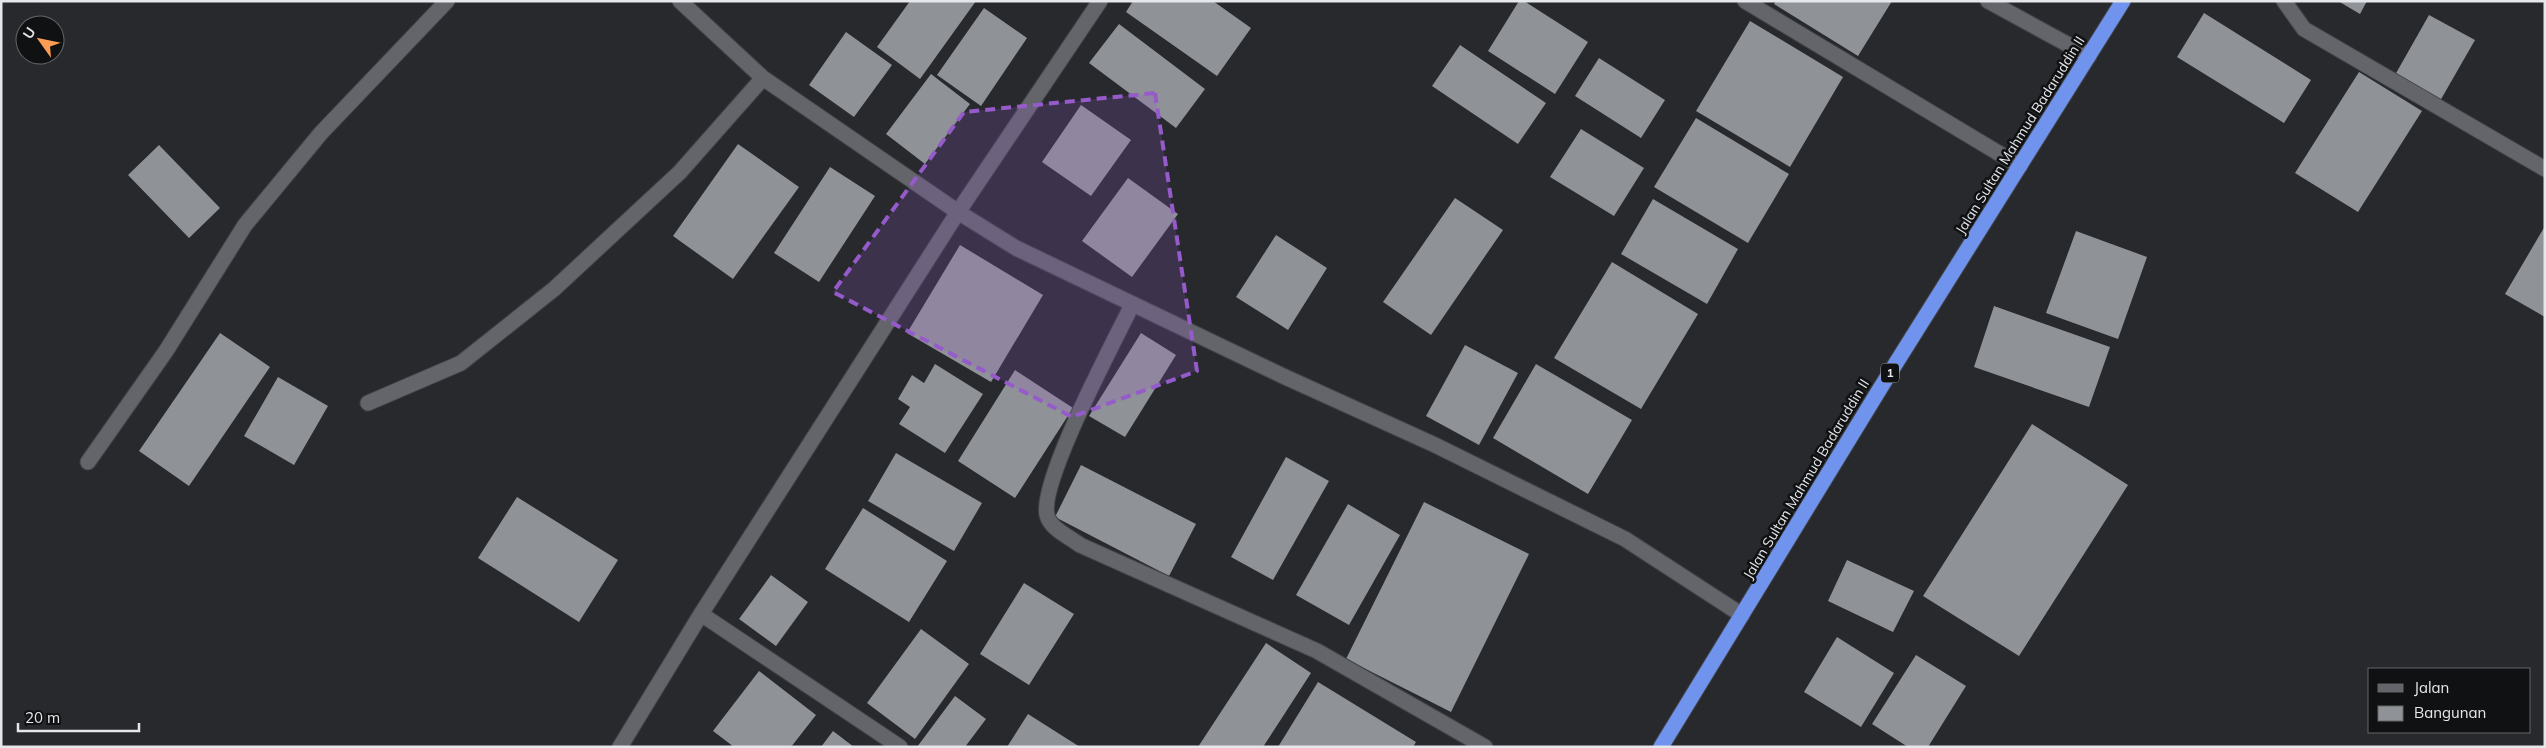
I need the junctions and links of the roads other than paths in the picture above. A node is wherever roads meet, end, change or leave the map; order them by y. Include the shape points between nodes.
1 (447, 1) edge
2 (680, 1) edge
3 (1100, 1) edge
4 (1745, 1) edge
5 (1988, 1) edge
6 (2123, 1) edge
7 (2284, 1) edge
8 (2089, 56) junction
9 (763, 78) junction
10 (2020, 166) junction
11 (2545, 169) edge
12 (958, 212) junction
13 (1132, 305) junction
14 (368, 403) dead end
15 (88, 462) dead end
16 (701, 614) junction
17 (1742, 615) junction
18 (620, 747) edge
19 (900, 747) edge
20 (1485, 747) edge
21 (1661, 747) edge

1 - 15 street via 321,133 245,225 166,351
2 - 9 street
3 - 12 street
4 - 10 street
5 - 8 street
6 - 8 highway, Jalan Sultan Mahmud Badaruddin II / 1
7 - 11 street via 2304,29
8 - 10 highway, Jalan Sultan Mahmud Badaruddin II / 1
9 - 12 street
9 - 14 street via 680,172 554,289 461,363
10 - 17 highway, Jalan Sultan Mahmud Badaruddin II / 1
12 - 13 street via 1016,248
12 - 16 street
13 - 17 street via 1435,445 1625,539
13 - 20 street via 1080,410 1047,492 1046,515 1052,525 1080,544 1317,651
16 - 18 street
16 - 19 street
17 - 21 highway, Jalan Sultan Mahmud Badaruddin II / 1

